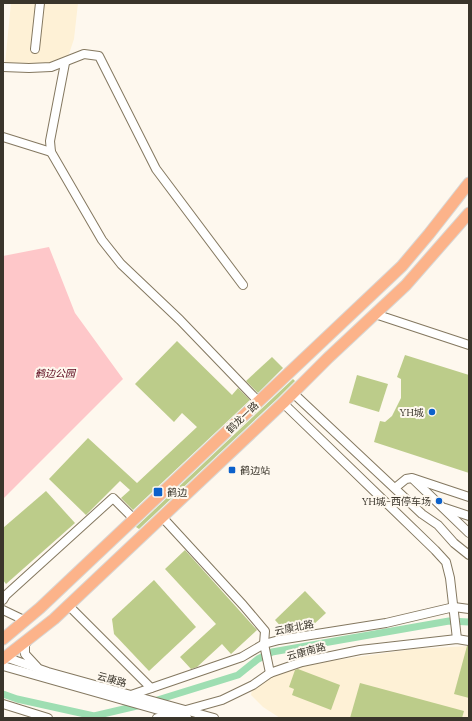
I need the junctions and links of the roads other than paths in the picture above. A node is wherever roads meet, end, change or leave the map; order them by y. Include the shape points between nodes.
1 (40, 3) edge
2 (35, 50) dead end
3 (65, 63) junction
4 (3, 67) edge
5 (3, 137) edge
6 (51, 152) junction
7 (469, 183) edge
8 (469, 213) edge
9 (243, 285) dead end
10 (375, 314) junction
11 (469, 345) edge
12 (293, 393) junction
13 (258, 401) junction
14 (283, 403) junction
15 (412, 478) junction
16 (395, 488) junction
17 (469, 497) edge
18 (443, 507) junction
19 (469, 516) edge
20 (163, 518) junction
21 (134, 519) junction
22 (469, 533) edge
23 (469, 555) edge
24 (3, 600) edge
25 (68, 606) junction
26 (454, 607) junction
27 (469, 609) edge
28 (3, 610) edge
29 (24, 623) junction
30 (3, 632) edge
31 (29, 638) junction
32 (3, 639) edge
33 (457, 639) junction
34 (469, 641) edge
35 (264, 644) junction
36 (4, 660) edge
37 (42, 670) junction
38 (270, 673) junction
39 (151, 688) junction
40 (134, 695) junction
41 (3, 704) edge
42 (172, 714) junction
43 (186, 714) edge
44 (48, 718) edge
45 (157, 718) edge
46 (214, 718) edge

1 - 2 street
3 - 4 street via 37,68
3 - 6 street via 50,141
3 - 9 street via 84,54 99,56 156,169
5 - 6 street
6 - 13 street via 102,240 121,264 180,320
7 - 13 highway, 鹤龙一路 via 410,257
8 - 10 highway, 鹤龙一路 via 416,275
10 - 11 street
10 - 12 highway, 鹤龙一路
12 - 14 highway, 鹤龙一路
12 - 16 street
13 - 21 highway, 鹤龙一路
14 - 20 highway, 鹤龙一路
14 - 26 street via 436,550 446,562
15 - 16 street via 406,479
15 - 17 street
15 - 18 street
16 - 23 street
18 - 19 street
18 - 22 street
20 - 25 highway, 鹤龙一路
20 - 35 street via 265,631
21 - 24 street via 113,498
21 - 29 highway, 鹤龙一路
25 - 31 highway, 鹤龙一路 via 48,625
25 - 39 street
26 - 27 street, 云康北路
26 - 33 street
26 - 35 street, 云康北路 via 386,623 327,631
28 - 29 street
29 - 30 highway
29 - 32 highway, 鹤龙一路
31 - 36 highway, 鹤龙一路
31 - 37 street via 25,645 25,654
33 - 34 street, 云康南路
33 - 38 street, 云康南路 via 325,656
35 - 38 street
35 - 39 street, 云康北路 via 242,658
36 - 37 street, 云康路
36 - 42 street, 云康路 via 123,701
37 - 40 street, 云康路
38 - 43 street, 云康南路 via 253,685
39 - 40 street, 云康北路
40 - 43 street, 云康路
41 - 44 street
42 - 43 street, 云康路
42 - 45 street
43 - 46 street, 云康路

